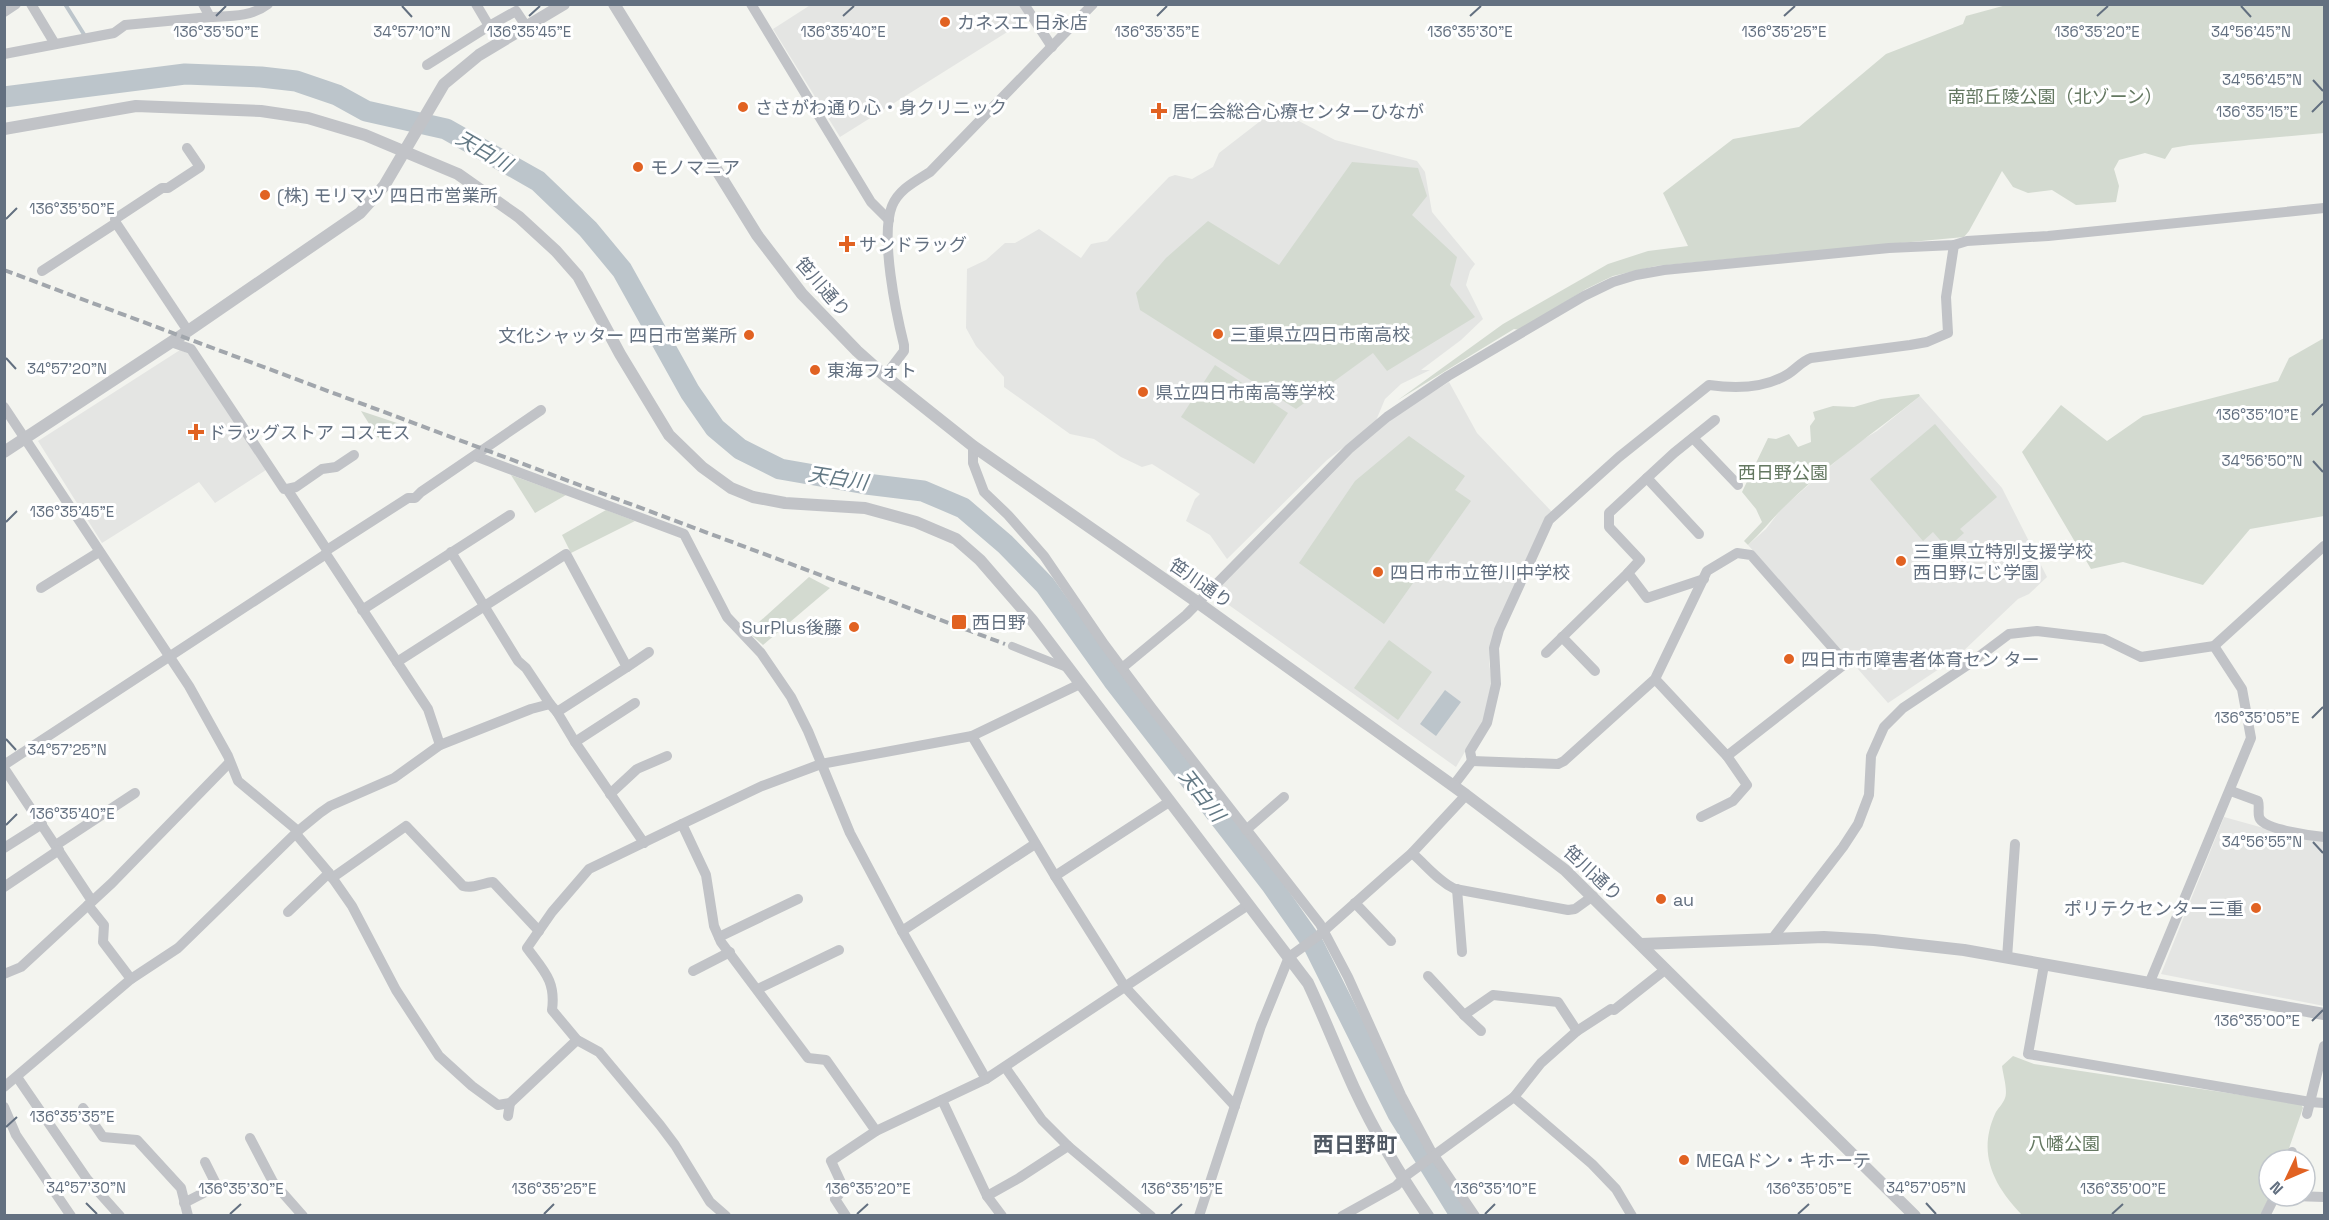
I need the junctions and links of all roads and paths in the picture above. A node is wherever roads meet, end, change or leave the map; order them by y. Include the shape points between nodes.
1 (16, 4) edge
2 (31, 4) edge
3 (203, 4) edge
4 (268, 4) edge
5 (476, 4) edge
6 (564, 4) edge
7 (614, 4) edge
8 (750, 4) edge
9 (1024, 4) edge
10 (1093, 4) edge
11 (4, 12) edge
12 (210, 17) junction
13 (489, 26) junction
14 (525, 26) junction
15 (55, 44) junction
16 (1052, 47) junction
17 (4, 54) edge
18 (427, 65) dead end
19 (4, 129) edge
20 (186, 147) dead end
21 (404, 152) junction
22 (2325, 208) edge
23 (889, 220) junction
24 (116, 223) junction
25 (1954, 245) junction
26 (42, 271) dead end
27 (188, 331) junction
28 (171, 342) junction
29 (885, 376) junction
30 (4, 407) edge
31 (541, 411) dead end
32 (1715, 420) dead end
33 (1693, 438) junction
34 (25, 439) junction
35 (973, 446) junction
36 (4, 452) edge
37 (354, 455) dead end
38 (475, 456) junction
39 (1647, 478) junction
40 (1738, 485) dead end
41 (287, 489) junction
42 (510, 515) dead end
43 (1699, 534) dead end
44 (2325, 546) edge
45 (99, 552) junction
46 (326, 552) junction
47 (451, 552) junction
48 (1628, 573) junction
49 (1704, 579) junction
50 (41, 588) dead end
51 (1197, 602) junction
52 (484, 606) junction
53 (362, 610) junction
54 (1562, 637) junction
55 (1012, 646) dead end
56 (2214, 646) junction
57 (649, 652) dead end
58 (1546, 653) dead end
59 (171, 656) junction
60 (397, 662) junction
61 (627, 666) junction
62 (1069, 669) junction
63 (1122, 669) junction
64 (1595, 671) dead end
65 (1655, 679) junction
66 (1080, 684) junction
67 (634, 703) dead end
68 (554, 708) junction
69 (972, 736) junction
70 (575, 742) junction
71 (440, 745) junction
72 (667, 756) dead end
73 (1727, 756) junction
74 (1472, 761) junction
75 (229, 763) junction
76 (821, 764) junction
77 (4, 766) edge
78 (1454, 786) junction
79 (2231, 791) junction
80 (135, 794) dead end
81 (610, 794) junction
82 (1466, 795) junction
83 (1284, 797) dead end
84 (1169, 802) junction
85 (1701, 817) dead end
86 (42, 824) junction
87 (682, 824) junction
88 (1245, 830) junction
89 (297, 833) junction
90 (2325, 837) edge
91 (644, 843) junction
92 (1035, 844) junction
93 (2015, 844) dead end
94 (58, 847) junction
95 (4, 848) edge
96 (1412, 853) junction
97 (330, 875) junction
98 (1054, 876) junction
99 (4, 886) edge
100 (1457, 889) junction
101 (1593, 896) junction
102 (798, 899) dead end
103 (90, 903) junction
104 (1355, 903) junction
105 (1248, 905) junction
106 (288, 912) dead end
107 (539, 931) junction
108 (902, 931) junction
109 (1321, 933) junction
110 (719, 937) junction
111 (1772, 939) junction
112 (1391, 941) dead end
113 (1641, 944) junction
114 (839, 950) dead end
115 (729, 952) junction
116 (1462, 952) dead end
117 (1289, 957) junction
118 (2007, 958) junction
119 (2044, 965) junction
120 (1666, 969) junction
121 (693, 971) dead end
122 (4, 974) edge
123 (1428, 975) dead end
124 (131, 979) junction
125 (2149, 984) junction
126 (1125, 987) junction
127 (758, 989) junction
128 (2325, 1014) edge
129 (1464, 1015) junction
130 (1481, 1031) dead end
131 (1577, 1031) junction
132 (577, 1040) junction
133 (2325, 1046) edge
134 (1005, 1067) junction
135 (17, 1077) junction
136 (986, 1079) junction
137 (4, 1087) edge
138 (1514, 1097) junction
139 (942, 1100) junction
140 (2310, 1102) junction
141 (510, 1103) junction
142 (2325, 1103) edge
143 (1235, 1106) junction
144 (4, 1107) edge
145 (83, 1108) dead end
146 (2307, 1114) dead end
147 (508, 1116) dead end
148 (876, 1131) junction
149 (250, 1138) dead end
150 (1068, 1146) junction
151 (1434, 1156) junction
152 (205, 1162) dead end
153 (1405, 1177) junction
154 (987, 1196) junction
155 (184, 1203) junction
156 (71, 1215) edge
157 (120, 1215) edge
158 (188, 1215) edge
159 (303, 1215) edge
160 (726, 1215) edge
161 (846, 1215) edge
162 (1002, 1215) edge
163 (1151, 1215) edge
164 (1199, 1215) edge
165 (1342, 1215) edge
166 (1428, 1215) edge
167 (1476, 1215) edge
168 (1632, 1215) edge
169 (1915, 1215) edge

1 - 11 street
2 - 15 street
3 - 12 street
4 - 12 street via 258,12
5 - 13 street
6 - 14 street
7 - 29 street, 笹川通り via 757,235 802,294
8 - 23 street via 871,202
9 - 16 street
10 - 16 street
12 - 15 street via 125,25 114,33
13 - 14 street via 516,11
13 - 18 street
14 - 21 street via 444,84
15 - 17 street
16 - 23 street via 930,172 905,188 892,205
19 - 21 street via 136,106 261,111 308,118 365,135
20 - 24 street via 200,167 115,219
21 - 27 street via 384,186 360,213
21 - 62 street via 458,174 519,217 556,251 578,276 669,435 702,467 731,488 753,497 865,508 916,522 956,539 980,560
22 - 25 street
23 - 29 street via 892,285 904,351
24 - 26 street
24 - 27 street
25 - 51 street via 1664,270 1613,282 1448,376 1387,417 1349,449
25 - 74 street via 1946,297 1948,333 1927,342 1811,358 1787,375 1751,387 1709,385 1611,463 1549,520 1499,630 1494,648 1496,684 1487,723 1470,751
27 - 28 street
28 - 34 street
28 - 41 street via 191,349
29 - 35 street, 笹川通り
30 - 34 street
31 - 38 street
32 - 33 street
33 - 39 street
33 - 40 street
34 - 36 street
34 - 45 street
35 - 51 street, 笹川通り
35 - 63 street via 973,463 984,492 1044,556
37 - 41 street
38 - 46 street
38 - 76 street via 684,534 727,617 761,653 791,697
39 - 43 street
39 - 48 street via 1609,513 1609,527 1640,560
41 - 46 street
42 - 47 street
44 - 56 street
45 - 50 street
45 - 59 street
46 - 53 street
46 - 59 street
47 - 52 street
47 - 53 street
48 - 49 street via 1647,598
48 - 54 street
49 - 65 street
49 - 73 street via 1707,571 1737,553 1751,555 1846,663
51 - 63 street
51 - 78 street, 笹川通り
52 - 60 street
52 - 61 street via 566,554
52 - 68 street
53 - 60 street
54 - 58 street
54 - 64 street
55 - 62 street
56 - 79 street via 2242,689 2251,738
56 - 111 street via 2141,657 2104,639 2037,631 2009,634 1903,708 1884,727 1871,756 1869,795 1858,824
57 - 61 street
59 - 75 street
59 - 77 street
60 - 71 street via 428,709
61 - 68 street
62 - 66 street
63 - 88 street
65 - 73 street
65 - 74 street via 1558,764
66 - 69 street
66 - 84 street
67 - 70 street
68 - 70 street
68 - 71 street via 531,709
69 - 76 street
69 - 92 street
70 - 81 street
71 - 89 street via 394,778 330,806
72 - 81 street via 637,768
73 - 85 street via 1747,785 1733,801
74 - 78 street
75 - 89 street via 237,781
75 - 103 street
76 - 87 street via 771,782
76 - 108 street via 850,833
77 - 86 street
78 - 82 street, 笹川通り
79 - 90 street via 2258,801 2263,823
79 - 125 street
80 - 94 street
81 - 91 street
82 - 96 street
82 - 101 street, 笹川通り
83 - 88 street
84 - 98 street
84 - 105 street
86 - 94 street
86 - 95 street
87 - 91 street
87 - 110 street via 706,875
88 - 109 street via 1279,869
89 - 97 street
89 - 124 street via 178,948
91 - 107 street via 589,869
92 - 98 street
92 - 108 street
93 - 118 street
94 - 99 street
94 - 103 street
96 - 100 street via 1442,883
96 - 104 street
97 - 106 street
97 - 107 street via 406,826 463,886 471,888 492,882
97 - 141 street via 439,1056 498,1105
98 - 126 street
100 - 101 street via 1568,910
100 - 116 street
101 - 113 street, 笹川通り
102 - 110 street
103 - 122 street via 21,967
103 - 124 street via 104,925 103,942
104 - 109 street
104 - 112 street
105 - 117 street
105 - 126 street
107 - 132 street via 527,948 553,984 552,1010
108 - 136 street
109 - 117 street
109 - 151 street via 1353,987 1401,1095
110 - 115 street
111 - 113 street
111 - 118 street via 1874,940
113 - 120 street, 笹川通り
114 - 127 street
115 - 121 street
115 - 127 street
117 - 143 street
117 - 153 street via 1308,983 1354,1088
118 - 119 street
119 - 125 street
119 - 140 street via 2028,1054
120 - 131 street via 1614,1010
120 - 169 street, 笹川通り
123 - 129 street
124 - 135 street
125 - 128 street
126 - 134 street
126 - 143 street
127 - 148 street via 808,1058 826,1060
129 - 130 street
129 - 131 street via 1493,995 1558,1002
131 - 138 street via 1541,1063
132 - 141 street
132 - 160 street via 598,1052 645,1107 675,1144 710,1202
133 - 140 street
134 - 136 street
134 - 150 street via 1042,1120
135 - 137 street
135 - 157 street via 87,1179
136 - 139 street
138 - 151 street
138 - 168 street via 1592,1164 1616,1189
139 - 148 street
139 - 154 street
140 - 142 street
140 - 146 street
141 - 147 street
143 - 164 street
144 - 156 street via 16,1136
145 - 155 street via 103,1137 137,1140 181,1188
148 - 161 street via 831,1161 844,1189 836,1199
149 - 159 street via 273,1182
150 - 154 street
150 - 163 street
151 - 153 street
151 - 167 street
152 - 155 street via 217,1186
153 - 165 street via 1396,1186
153 - 166 street
154 - 162 street
155 - 158 street

